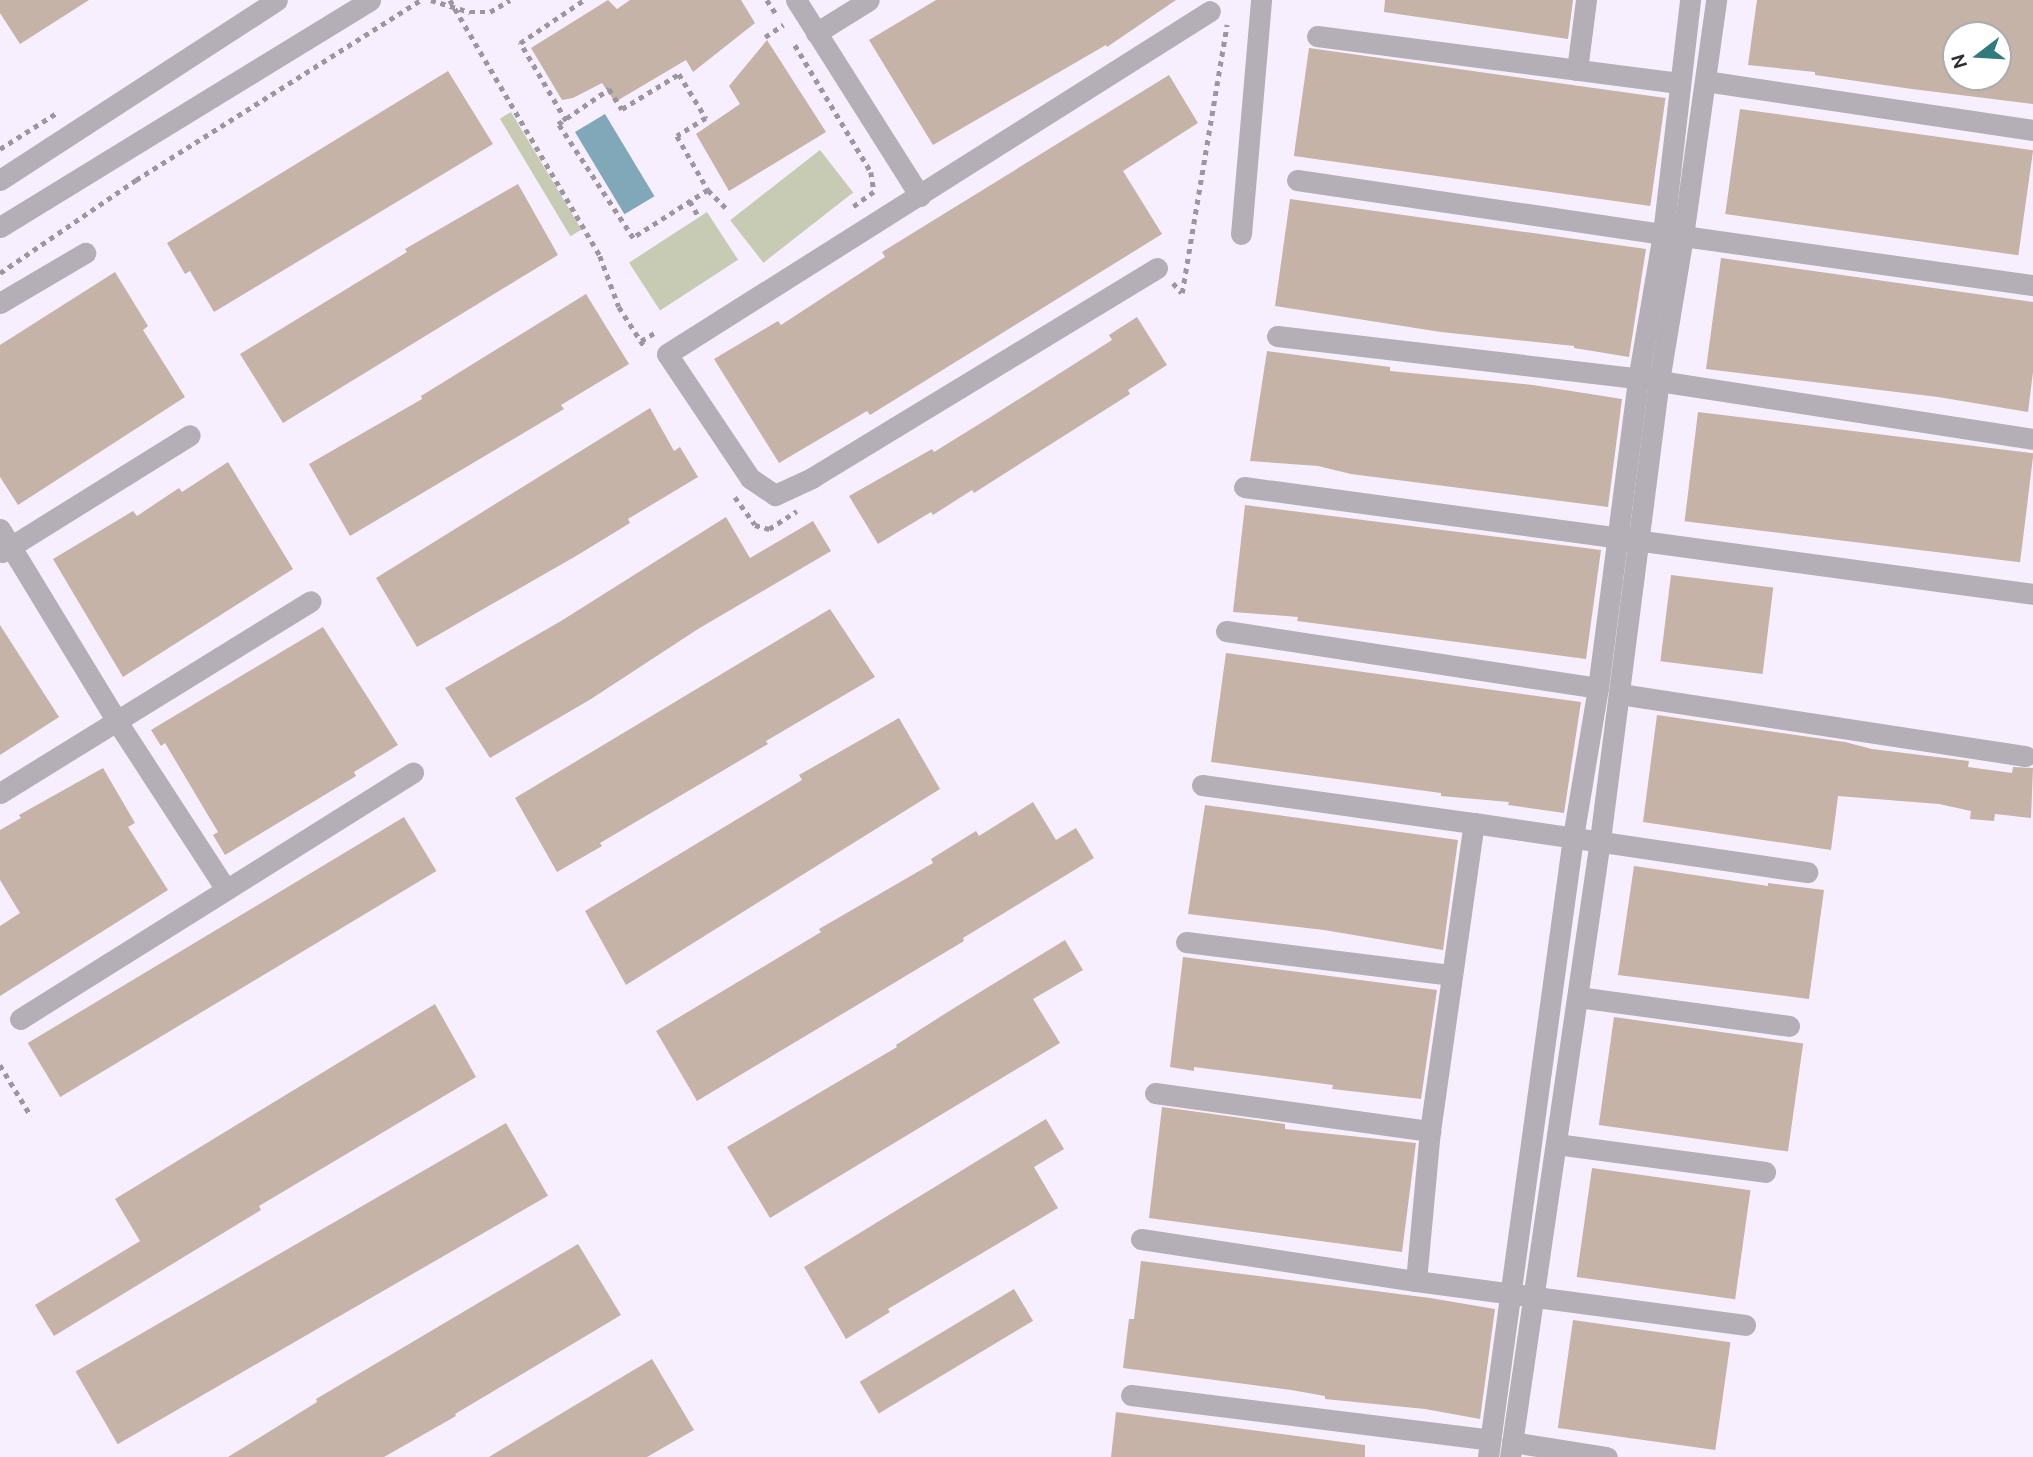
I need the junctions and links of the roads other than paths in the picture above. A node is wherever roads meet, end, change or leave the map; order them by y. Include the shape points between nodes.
1 (276, 0) edge
2 (370, 0) edge
3 (796, 0) edge
4 (869, 0) edge
5 (1261, 0) edge
6 (1586, 0) edge
7 (1690, 0) edge
8 (1716, 0) edge
9 (1220, 11) road end
10 (816, 33) junction
11 (1317, 36) dead end
12 (1577, 70) junction
13 (1704, 81) junction
14 (1679, 83) junction
15 (2033, 130) edge
16 (0, 180) edge
17 (1297, 180) dead end
18 (920, 196) junction
19 (0, 228) edge
20 (1241, 234) dead end
21 (1673, 235) junction
22 (85, 253) dead end
23 (1157, 268) road end
24 (2033, 285) edge
25 (0, 303) edge
26 (1277, 335) dead end
27 (1649, 380) junction
28 (190, 435) dead end
29 (2033, 439) edge
30 (1244, 487) dead end
31 (1616, 538) junction
32 (1639, 540) junction
33 (4, 542) edge
34 (2033, 594) edge
35 (311, 601) dead end
36 (1226, 631) dead end
37 (1598, 688) junction
38 (1620, 694) junction
39 (116, 720) junction
40 (2025, 756) dead end
41 (413, 772) dead end
42 (1202, 785) dead end
43 (0, 793) edge
44 (1474, 823) junction
45 (1573, 837) junction
46 (1600, 840) junction
47 (1807, 872) dead end
48 (225, 888) junction
49 (1186, 942) dead end
50 (1450, 975) junction
51 (1578, 997) junction
52 (20, 1019) dead end
53 (1789, 1026) dead end
54 (1155, 1093) dead end
55 (1430, 1131) junction
56 (1556, 1144) junction
57 (1765, 1172) dead end
58 (1140, 1239) dead end
59 (1416, 1281) junction
60 (1510, 1293) junction
61 (1533, 1296) junction
62 (1745, 1325) dead end
63 (1131, 1395) dead end
64 (1489, 1449) edge
65 (1511, 1450) edge
66 (1607, 1457) edge

1 - 16 street
2 - 19 street
3 - 10 street
4 - 10 street
5 - 20 street
6 - 12 street
7 - 14 street
8 - 13 street
9 - 18 street
10 - 18 street
11 - 12 street
12 - 14 street
13 - 15 street
13 - 21 street
14 - 21 street
17 - 21 street
18 - 23 street via 667,354 750,478 775,495 812,478
21 - 24 street
21 - 27 street
22 - 25 street
26 - 27 street
27 - 29 street
27 - 31 street
27 - 32 street
28 - 33 street
30 - 31 street
31 - 32 street
31 - 37 street
32 - 34 street
32 - 38 street
33 - 39 street
35 - 39 street
36 - 37 street
37 - 45 street
38 - 40 street
38 - 46 street
39 - 43 street
39 - 48 street
41 - 48 street
42 - 44 street
44 - 45 street
44 - 50 street
45 - 46 street
45 - 60 street
46 - 47 street
46 - 51 street
48 - 52 street
49 - 50 street
50 - 55 street
51 - 53 street
51 - 56 street
54 - 55 street
55 - 59 street
56 - 57 street
56 - 61 street
58 - 59 street
59 - 60 street
60 - 61 street
60 - 64 street
61 - 62 street
61 - 65 street
63 - 64 street
65 - 66 street

